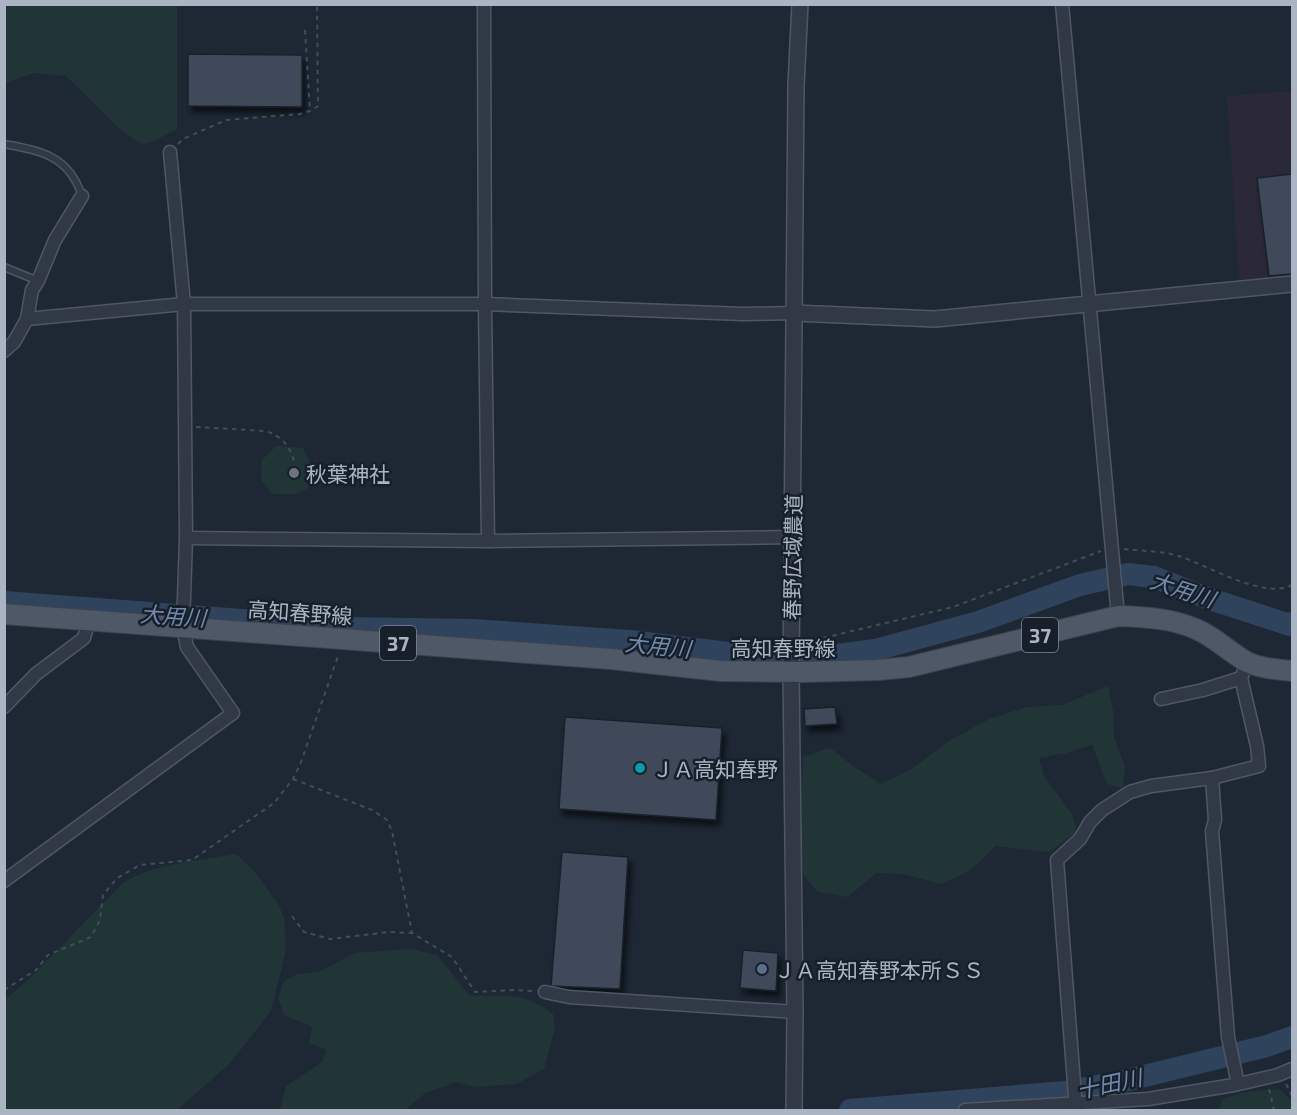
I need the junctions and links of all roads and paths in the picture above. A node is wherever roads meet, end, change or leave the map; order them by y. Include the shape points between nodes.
1 (317, 4) edge
2 (484, 4) edge
3 (800, 4) edge
4 (1062, 4) edge
5 (305, 30) dead end
6 (310, 111) junction
7 (4, 144) edge
8 (170, 152) joint
9 (82, 196) joint
10 (4, 267) edge
11 (38, 281) junction
12 (1293, 284) edge
13 (184, 303) junction
14 (1090, 303) junction
15 (484, 304) junction
16 (794, 313) junction
17 (27, 319) junction
18 (4, 351) edge
19 (184, 426) junction
20 (294, 461) dead end
21 (793, 537) junction
22 (186, 538) junction
23 (488, 541) junction
24 (1111, 550) junction
25 (1293, 585) edge
26 (1117, 607) junction
27 (4, 614) edge
28 (89, 621) junction
29 (183, 624) junction
30 (343, 639) junction
31 (792, 646) junction
32 (1244, 670) junction
33 (1286, 671) edge
34 (791, 672) junction
35 (1161, 699) dead end
36 (4, 706) edge
37 (1212, 778) junction
38 (293, 779) junction
39 (4, 881) edge
40 (292, 916) dead end
41 (412, 933) junction
42 (4, 990) edge
43 (545, 992) joint
44 (795, 1012) junction
45 (1293, 1069) edge
46 (1267, 1078) junction
47 (1238, 1084) junction
48 (794, 1106) edge
49 (1076, 1107) edge
50 (964, 1110) edge
51 (1274, 1110) edge

1 - 6 path via 318,106
2 - 15 street
3 - 16 street, 春野広域農道
4 - 14 street
5 - 6 path
6 - 8 path via 226,120 183,139
7 - 9 lane via 33,149 62,161 77,180
8 - 13 street
9 - 11 street via 55,240
10 - 11 lane
11 - 17 street via 32,290
12 - 14 street
13 - 15 street
13 - 17 street
13 - 19 street
14 - 16 street via 935,319
14 - 24 street
15 - 16 street
15 - 23 street
16 - 21 street, 春野広域農道
17 - 18 street
19 - 20 path via 265,431 282,439
19 - 22 street
21 - 23 street
21 - 31 street, 春野広域農道
22 - 23 street
22 - 29 street
24 - 25 path via 1178,556 1248,585 1286,589
24 - 26 street
24 - 31 path via 952,607
26 - 32 main road, 高知春野線 / 37 via 1195,628 1213,637
26 - 34 main road, 高知春野線 / 37 via 909,667
27 - 28 main road, 高知春野線 / 37
28 - 29 main road, 高知春野線 / 37
28 - 36 street via 84,638 36,674
29 - 30 main road, 高知春野線 / 37
29 - 39 street via 187,647 233,713
30 - 34 main road, 高知春野線 / 37 via 611,658 721,671
30 - 38 path via 316,724
31 - 34 street, 春野広域農道
32 - 33 main road, 高知春野線 / 37
32 - 35 street via 1203,690
32 - 37 street via 1259,766
34 - 44 street, 春野広域農道
37 - 47 street via 1212,831 1228,1037
37 - 49 street via 1130,792 1102,810 1080,839 1057,860
38 - 41 path via 372,810 387,820
38 - 42 path via 274,803 192,860 140,865 117,878 103,896 100,920 91,938 48,955 36,970
40 - 41 path via 304,932 330,939
41 - 43 path via 452,957 475,992
43 - 44 street via 569,997
44 - 48 street, 春野広域農道
45 - 46 street
46 - 47 street
46 - 51 path
47 - 49 street
49 - 50 street

